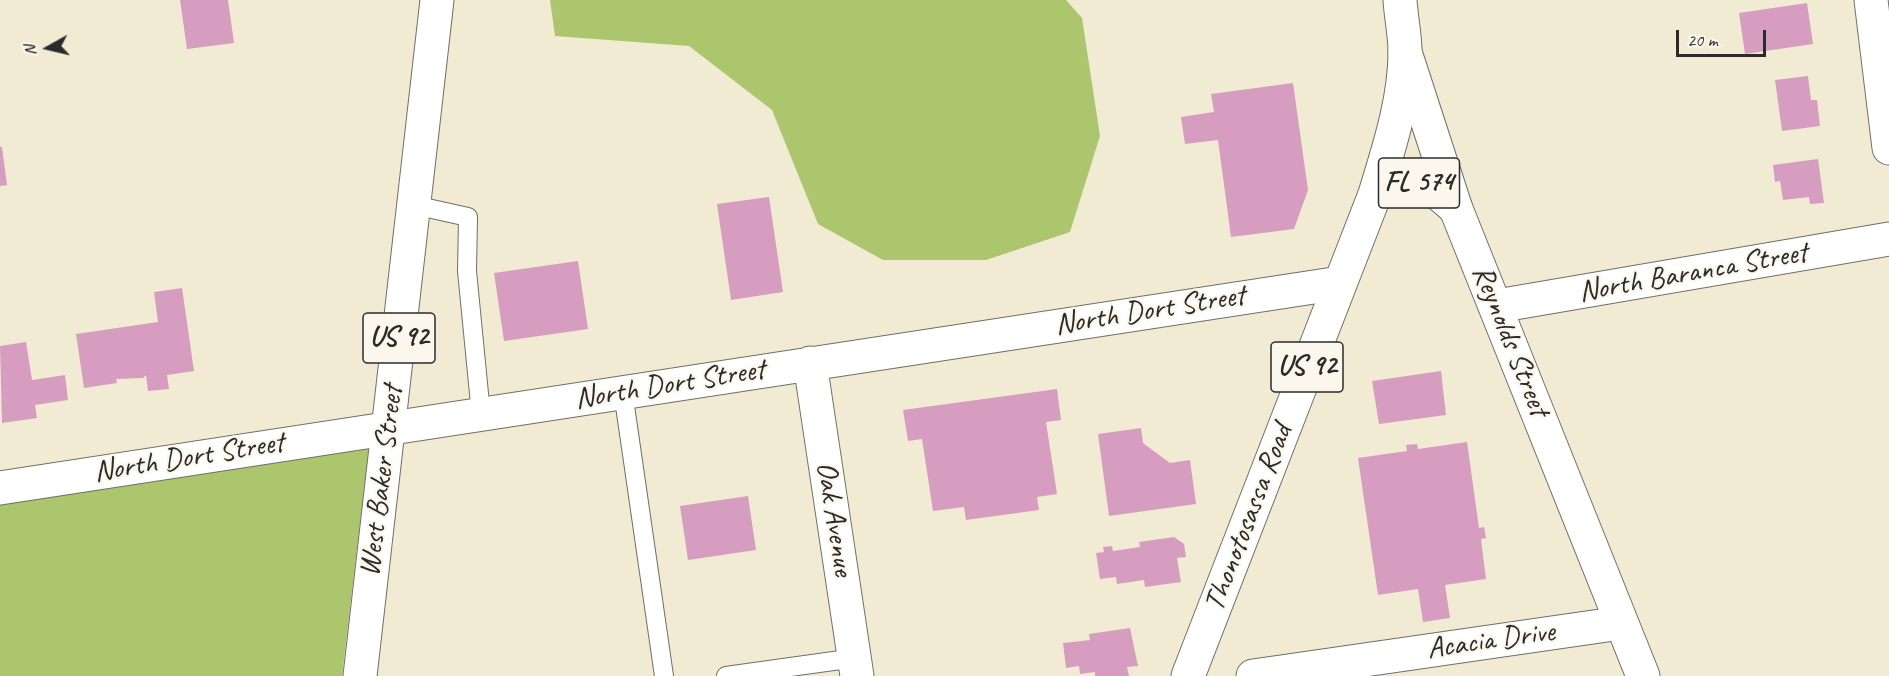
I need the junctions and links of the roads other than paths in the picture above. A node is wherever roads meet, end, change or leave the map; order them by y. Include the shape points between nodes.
1 (437, 0) edge
2 (1400, 0) edge
3 (1871, 0) edge
4 (1405, 52) junction
5 (1889, 148) edge
6 (1375, 194) junction
7 (414, 205) junction
8 (1456, 208) junction
9 (1889, 239) edge
10 (1340, 283) junction
11 (1497, 306) junction
12 (810, 363) junction
13 (623, 392) junction
14 (482, 414) junction
15 (388, 428) junction
16 (0, 488) edge
17 (1622, 623) junction
18 (856, 667) edge
19 (360, 676) edge
20 (664, 676) edge
21 (726, 676) edge
22 (1188, 676) edge
23 (1254, 676) edge
24 (1643, 676) edge

1 - 7 street, West Baker Street / US 92
2 - 4 street, Reynolds Street / US 92
3 - 5 street
4 - 6 street, Thonotosassa Road / US 92 via 1398,111
4 - 8 street, Reynolds Street / FL 574
6 - 8 street, FL 574 via 1395,183 1413,182 1432,186
6 - 10 street, Thonotosassa Road / US 92
7 - 14 lane via 468,217 467,271
7 - 15 street, West Baker Street / US 92
8 - 11 street, Reynolds Street / FL 574
9 - 11 street, North Baranca Street
10 - 12 street, North Dort Street
10 - 22 street, Thonotosassa Road / US 92
11 - 17 street, Reynolds Street / FL 574
12 - 13 street, North Dort Street
12 - 18 street, Oak Avenue
13 - 14 street, North Dort Street
13 - 20 lane
14 - 15 street, North Dort Street
15 - 16 street, North Dort Street
15 - 19 street, West Baker Street / US 92
17 - 23 street, Acacia Drive
17 - 24 street, Reynolds Street / FL 574
18 - 21 lane

